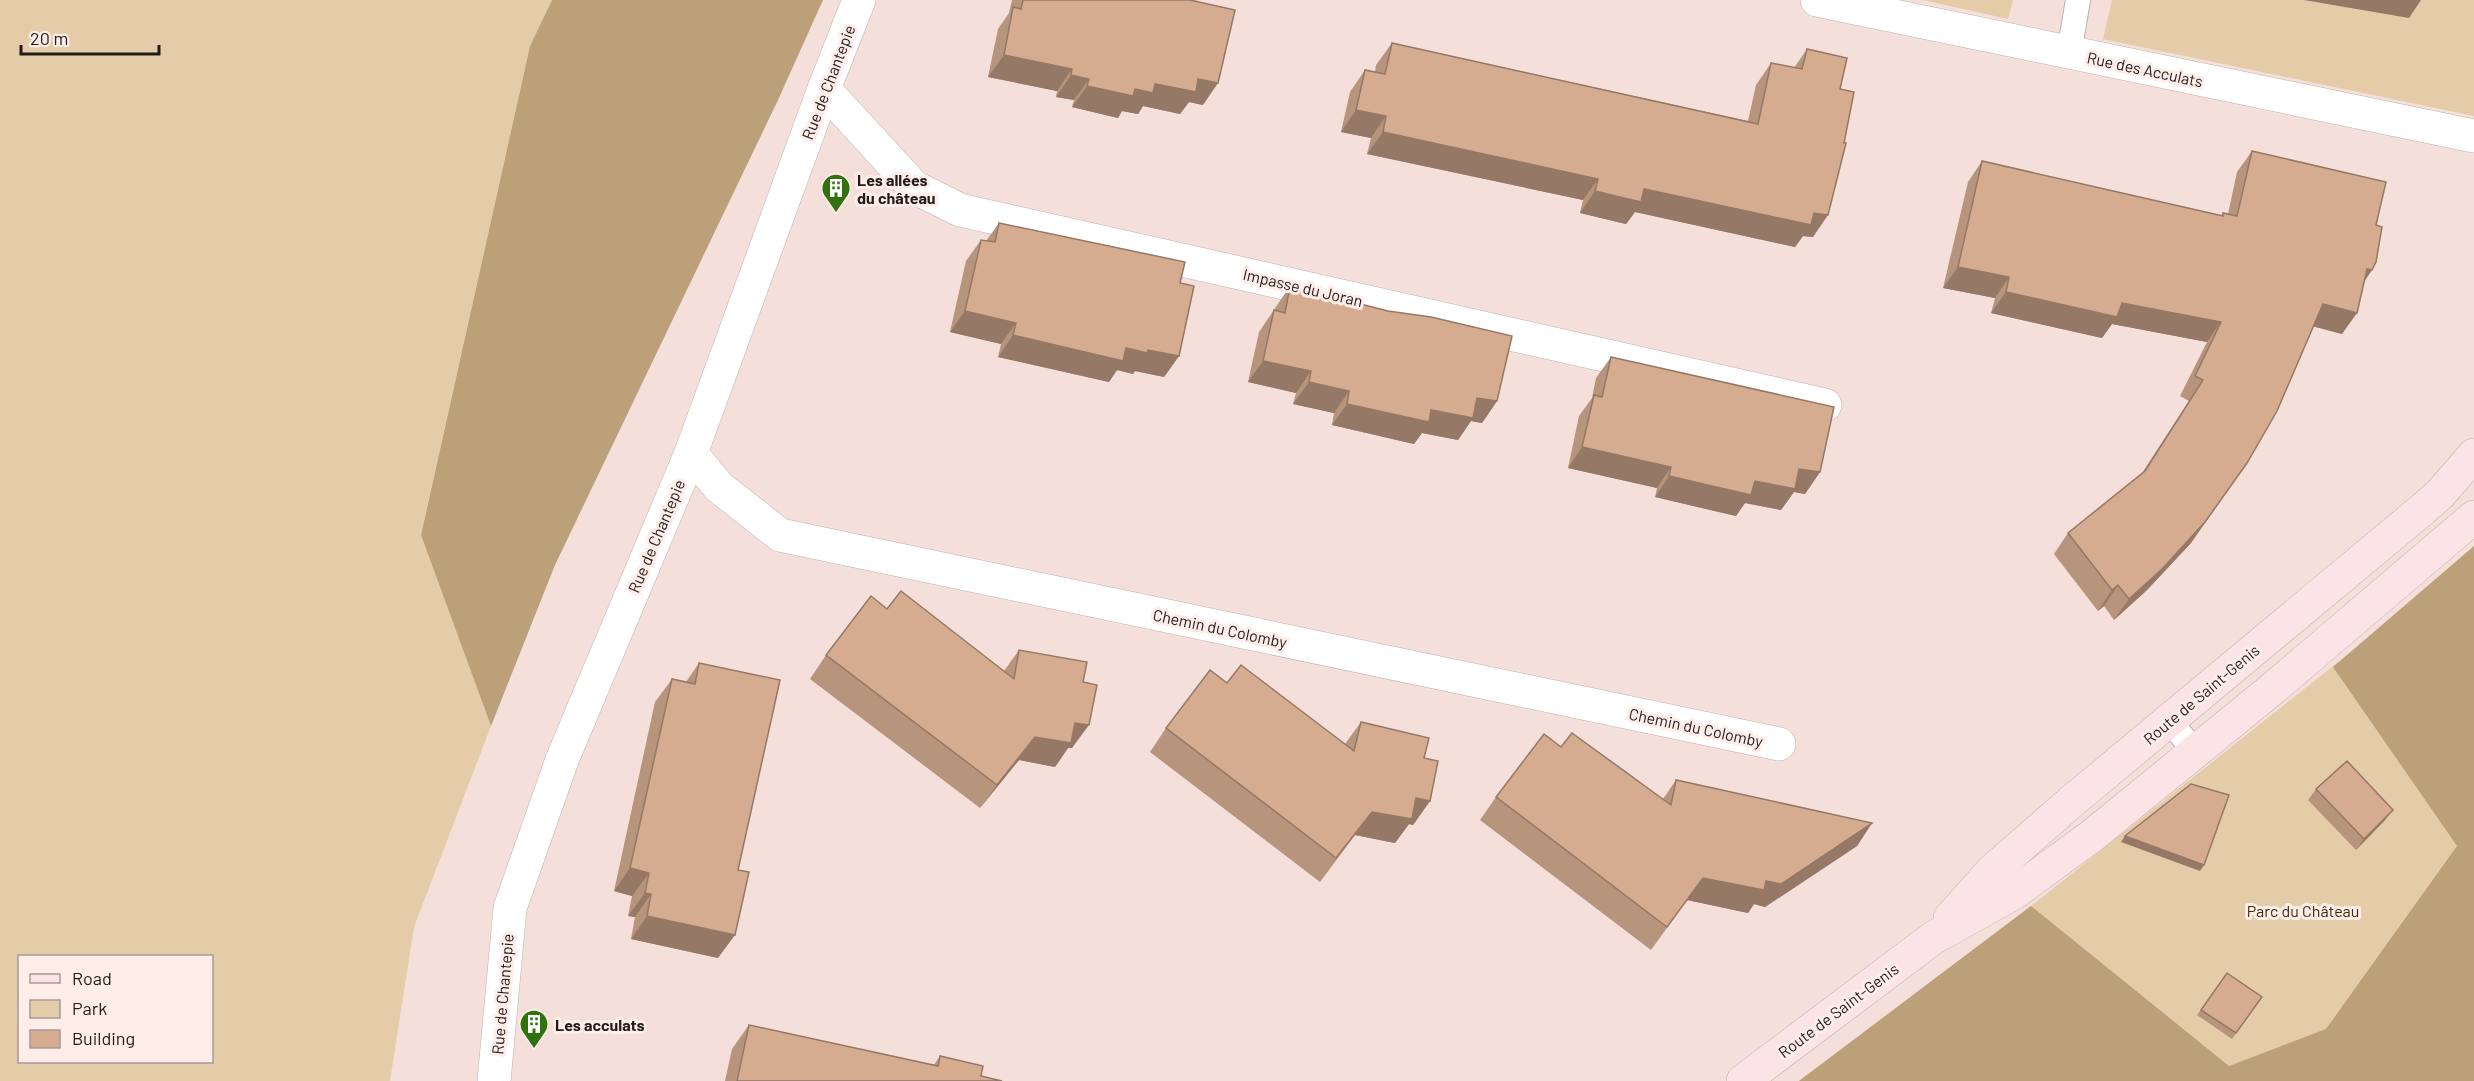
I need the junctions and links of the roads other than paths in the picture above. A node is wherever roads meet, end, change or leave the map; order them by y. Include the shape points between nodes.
1 (859, 0) edge
2 (1817, 0) edge
3 (2078, 0) edge
4 (2068, 53) junction
5 (824, 89) junction
6 (2474, 136) edge
7 (1825, 405) edge
8 (691, 453) junction
9 (2474, 455) edge
10 (2474, 517) edge
11 (2169, 720) junction
12 (1779, 744) dead end
13 (2195, 752) junction
14 (1933, 938) junction
15 (494, 1081) edge
16 (1743, 1081) edge

1 - 5 street, Rue de Chantepie
2 - 4 street, Rue des Acculats
3 - 4 lane
4 - 6 street, Rue des Acculats
5 - 7 street, Impasse du Joran via 914,187 960,210
5 - 8 street, Rue de Chantepie
8 - 12 street, Chemin du Colomby via 719,487 780,535
8 - 15 street, Rue de Chantepie via 562,760 510,908
9 - 11 main road, Route de Saint-Genis via 2432,502
10 - 13 main road, Route de Saint-Genis
11 - 13 lane
11 - 14 main road, Route de Saint-Genis via 1992,871
13 - 14 main road, Route de Saint-Genis via 2014,893
14 - 16 main road, Route de Saint-Genis

